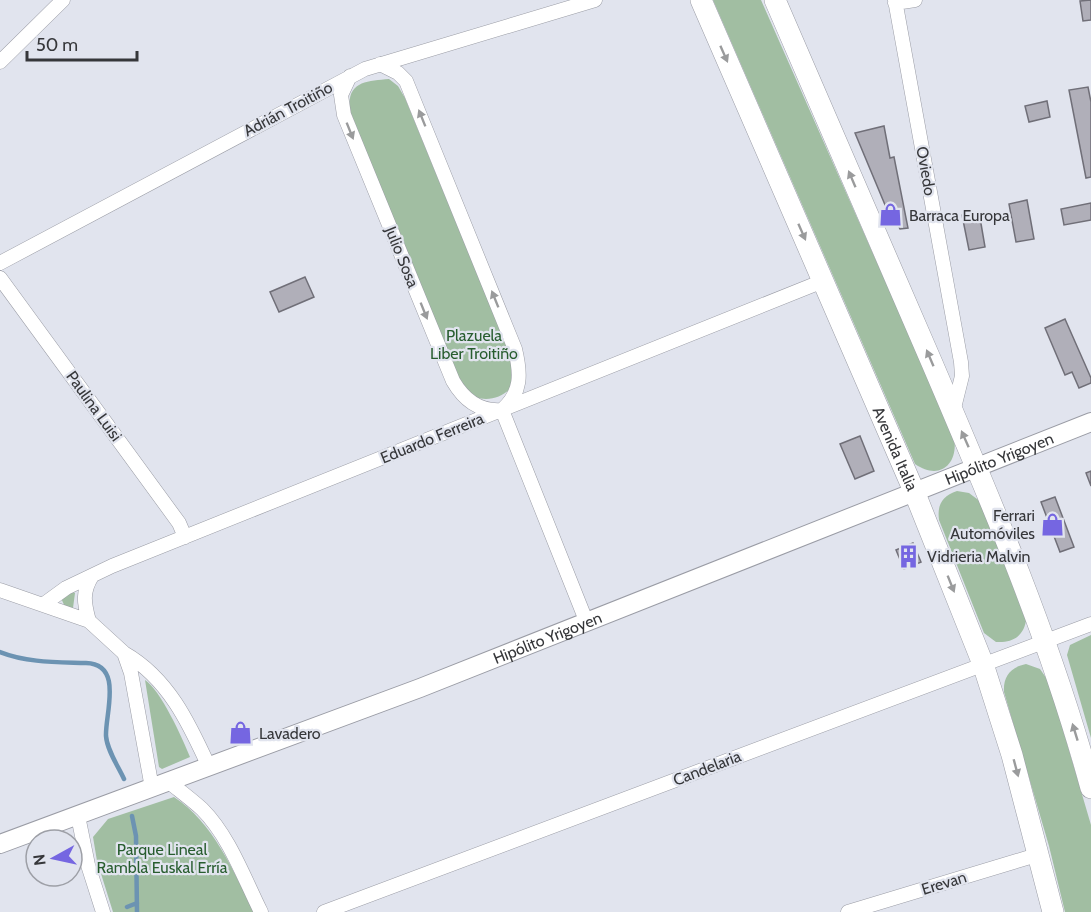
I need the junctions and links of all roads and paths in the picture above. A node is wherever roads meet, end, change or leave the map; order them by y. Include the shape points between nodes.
1 (63, 0) edge
2 (595, 0) edge
3 (701, 0) edge
4 (775, 0) edge
5 (915, 0) edge
6 (895, 2) edge
7 (2, 55) edge
8 (380, 64) junction
9 (350, 76) junction
10 (0, 263) edge
11 (0, 278) edge
12 (823, 281) junction
13 (502, 410) junction
14 (953, 412) junction
15 (1091, 422) edge
16 (977, 467) junction
17 (914, 491) junction
18 (185, 537) junction
19 (92, 576) junction
20 (0, 590) edge
21 (44, 604) junction
22 (89, 621) junction
23 (587, 623) junction
24 (1091, 624) edge
25 (1047, 641) junction
26 (124, 653) junction
27 (983, 664) junction
28 (209, 767) junction
29 (161, 785) junction
30 (1091, 788) edge
31 (78, 816) junction
32 (0, 844) edge
33 (1040, 854) junction
34 (870, 909) edge
35 (103, 912) edge
36 (261, 912) edge
37 (324, 912) edge
38 (848, 912) edge
39 (1053, 912) edge

1 - 7 street
2 - 8 street, Adrián Troitiño
3 -> 12 main road, Avenida Italia
14 -> 4 main road
5 - 6 street
6 - 14 street, Oviedo via 961,362 962,376
8 - 9 street, Adrián Troitiño
13 -> 8 street via 518,390 515,349 406,81
9 - 10 street, Adrián Troitiño
9 -> 13 street, Julio Sosa via 341,95 344,115 453,381 468,401 483,409
11 - 18 street, Paulina Luisi via 179,523
12 - 13 street, Eduardo Ferreira
12 - 17 main road, Avenida Italia
13 - 18 street, Eduardo Ferreira
13 - 23 street
16 -> 14 main road
15 - 16 street, Hipólito Yrigoyen
16 - 17 street, Hipólito Yrigoyen
16 - 25 main road
17 - 23 street, Hipólito Yrigoyen
17 -> 27 main road, Avenida Italia
18 - 19 street, Eduardo Ferreira
19 - 21 street, Eduardo Ferreira
19 - 22 street via 84,591
20 - 21 street
21 - 22 street
22 - 26 street
23 - 28 street, Hipólito Yrigoyen
24 - 25 street, Candelaria
25 - 27 street, Candelaria
30 -> 25 main road
26 - 28 street via 155,674 188,721
26 - 29 street
27 -> 33 main road, Avenida Italia
27 - 37 street, Candelaria
28 - 29 street, Hipólito Yrigoyen
29 - 31 street, Hipólito Yrigoyen
29 - 36 street via 213,823
31 - 32 street, Hipólito Yrigoyen
31 - 35 street
33 - 34 street, Erevan
33 - 39 main road, Avenida Italia
34 - 38 street, Erevan

